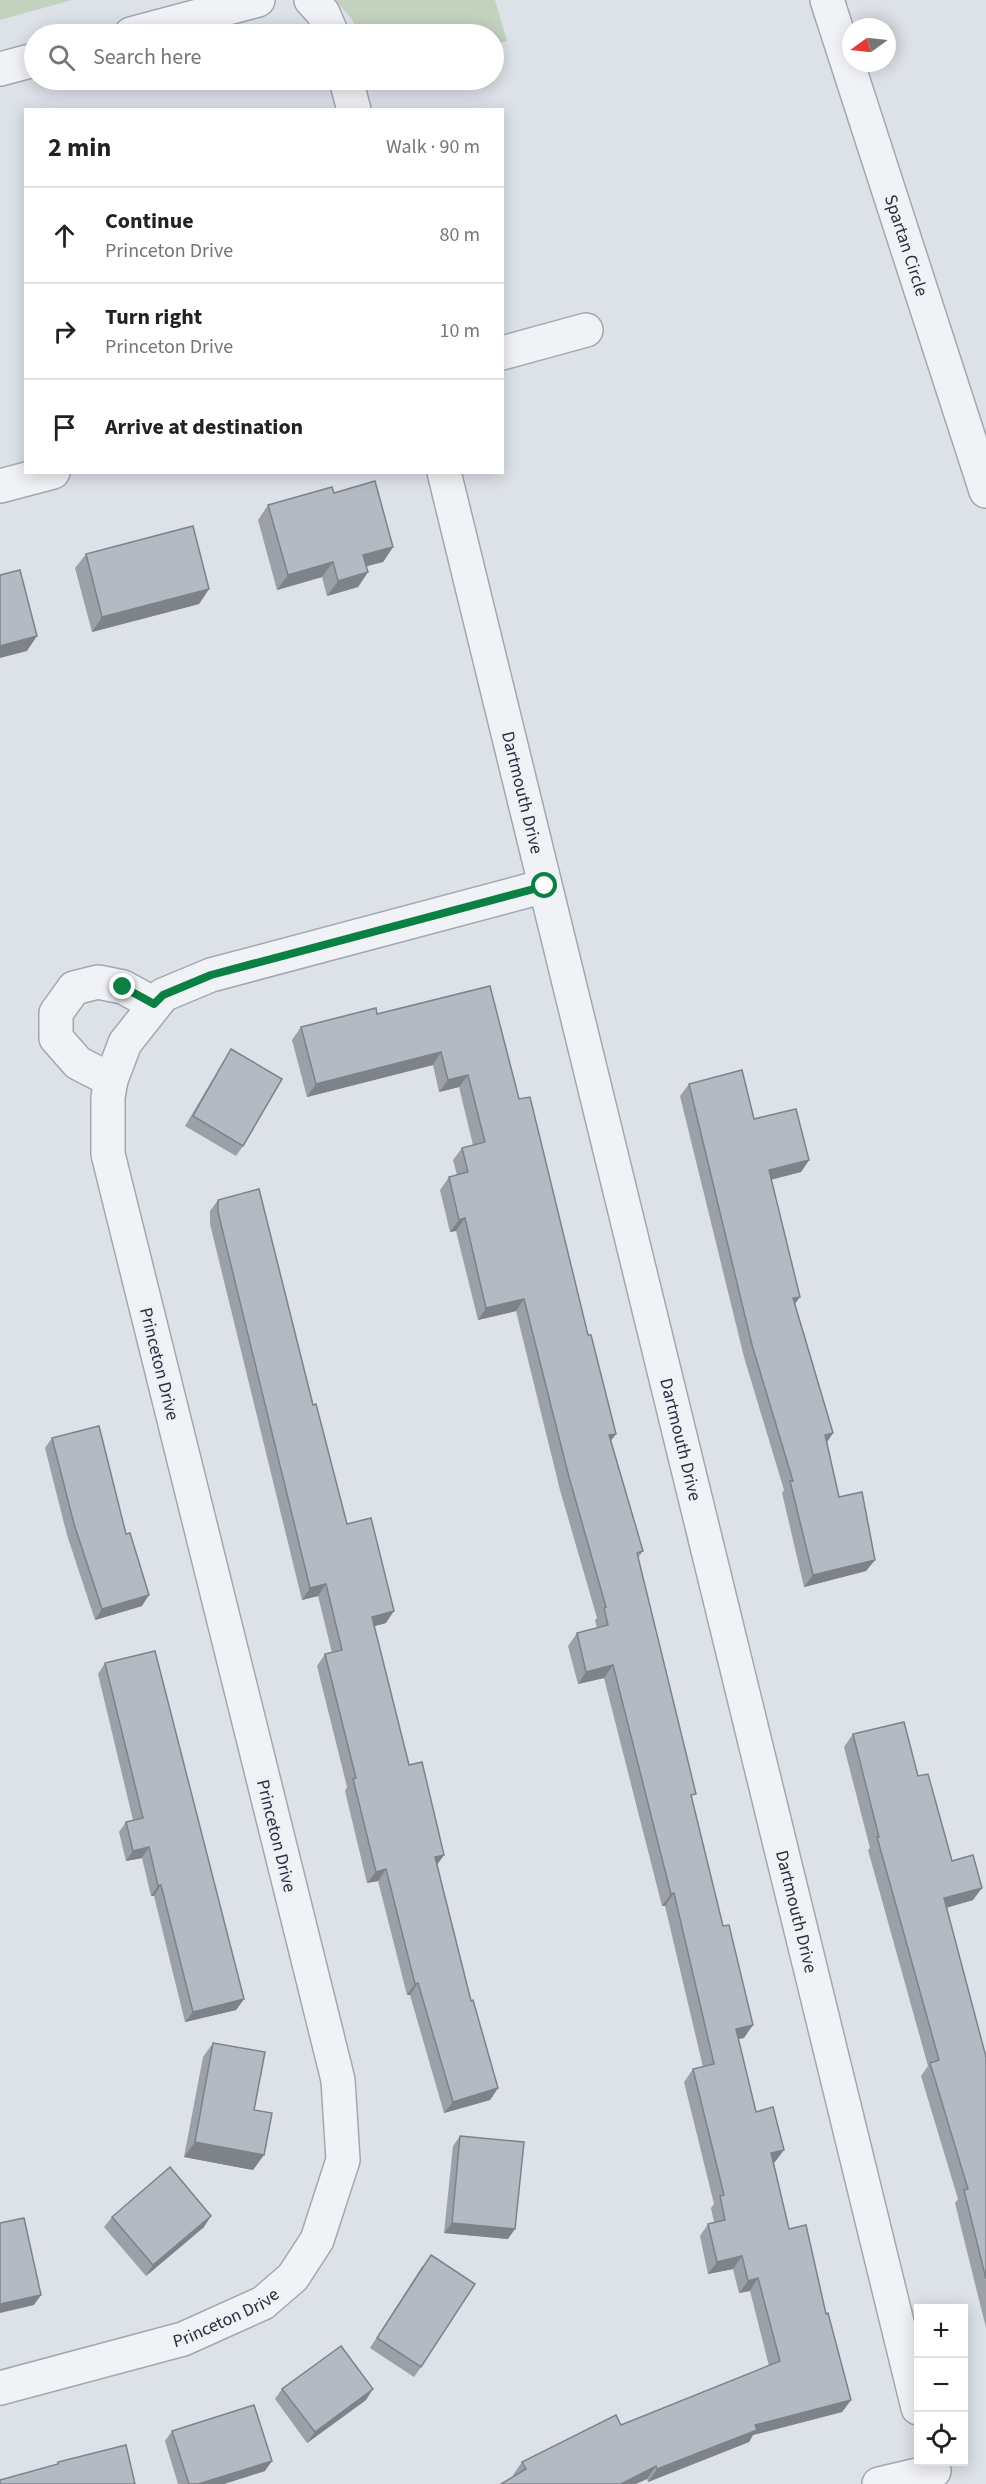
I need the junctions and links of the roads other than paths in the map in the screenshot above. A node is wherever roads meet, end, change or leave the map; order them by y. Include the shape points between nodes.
1 (258, 0) edge
2 (311, 0) edge
3 (827, 0) edge
4 (168, 24) edge
5 (328, 24) edge
6 (24, 63) edge
7 (0, 69) edge
8 (349, 90) edge
9 (353, 108) edge
10 (586, 330) dead end
11 (504, 352) edge
12 (45, 474) edge
13 (444, 474) edge
14 (0, 486) edge
15 (986, 491) edge
16 (545, 886) junction
17 (154, 1004) junction
18 (111, 1080) junction
19 (0, 2388) edge
20 (914, 2392) edge
21 (934, 2472) edge
22 (879, 2484) edge

1 - 4 street
2 - 5 street
3 - 15 street, Spartan Circle
6 - 7 street
8 - 9 street
10 - 11 street
12 - 14 street
13 - 16 street, Dartmouth Drive
16 - 17 street, Princeton Drive via 211,975 163,995
16 - 20 street, Dartmouth Drive
17 - 18 street, Princeton Drive via 125,1043
17 - 18 street via 123,987 98,982 74,988 56,1013 56,1038 78,1063
18 - 19 street, Princeton Drive via 108,1154 338,2080 342,2160 317,2240 293,2277 263,2303 183,2339
21 - 22 street

